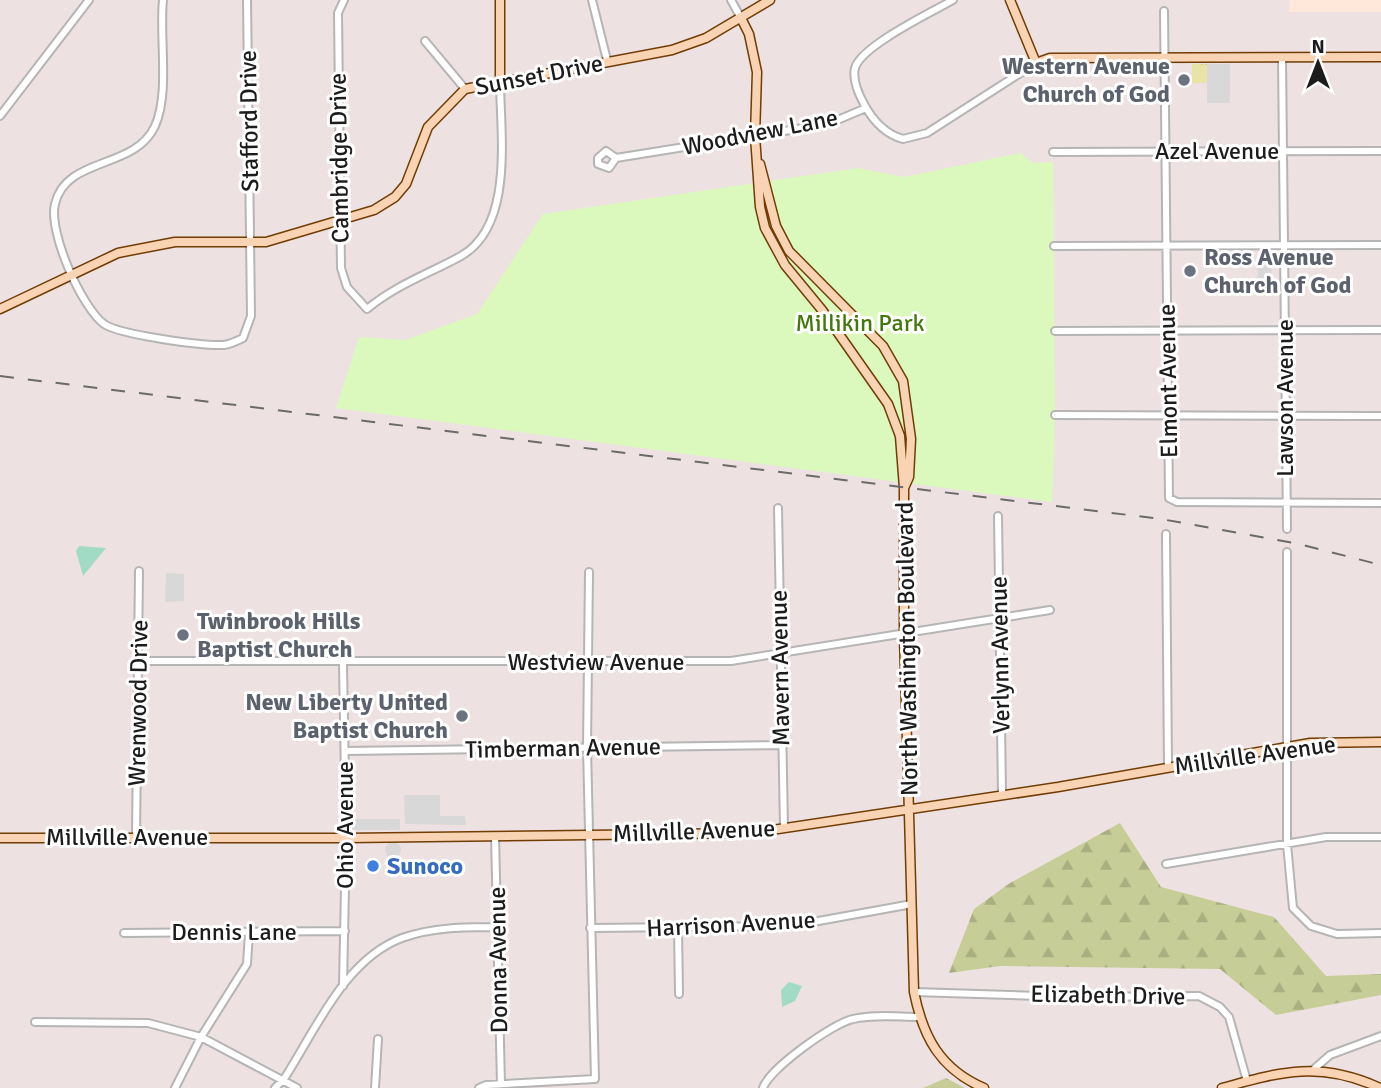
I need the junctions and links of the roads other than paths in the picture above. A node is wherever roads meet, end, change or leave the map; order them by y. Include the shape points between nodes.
1 (89, 0) edge
2 (163, 0) edge
3 (247, 0) edge
4 (344, 0) edge
5 (500, 0) edge
6 (592, 0) edge
7 (731, 0) edge
8 (770, 0) edge
9 (953, 0) edge
10 (1010, 0) edge
11 (1164, 11) dead end
12 (741, 18) junction
13 (425, 41) dead end
14 (1381, 57) edge
15 (1165, 58) junction
16 (1282, 58) junction
17 (607, 60) junction
18 (1036, 63) junction
19 (500, 80) junction
20 (464, 89) junction
21 (866, 108) junction
22 (0, 116) edge
23 (755, 136) junction
24 (1167, 151) junction
25 (1282, 151) junction
26 (1381, 151) edge
27 (1053, 152) dead end
28 (616, 158) dead end
29 (759, 162) junction
30 (339, 221) junction
31 (250, 242) junction
32 (1283, 244) junction
33 (1381, 244) edge
34 (1054, 246) dead end
35 (1168, 246) junction
36 (72, 273) junction
37 (0, 309) edge
38 (1168, 330) junction
39 (1285, 330) junction
40 (1381, 330) edge
41 (1055, 331) dead end
42 (1055, 415) dead end
43 (1168, 416) junction
44 (1285, 416) junction
45 (1381, 416) edge
46 (904, 488) junction
47 (1287, 502) junction
48 (1381, 503) edge
49 (778, 508) dead end
50 (998, 516) dead end
51 (1287, 529) dead end
52 (1166, 534) dead end
53 (1287, 552) dead end
54 (139, 571) dead end
55 (589, 572) dead end
56 (1050, 610) dead end
57 (1000, 619) junction
58 (904, 635) junction
59 (780, 656) junction
60 (138, 662) junction
61 (588, 663) junction
62 (343, 664) junction
63 (1381, 742) edge
64 (781, 745) junction
65 (1287, 747) junction
66 (587, 748) junction
67 (345, 751) junction
68 (1168, 766) junction
69 (1002, 794) junction
70 (909, 809) junction
71 (785, 828) junction
72 (589, 835) junction
73 (136, 836) junction
74 (495, 836) junction
75 (1381, 837) edge
76 (0, 838) edge
77 (346, 838) junction
78 (1287, 844) junction
79 (1166, 864) dead end
80 (912, 904) junction
81 (498, 927) junction
82 (590, 928) junction
83 (678, 928) junction
84 (345, 931) junction
85 (124, 933) dead end
86 (249, 933) junction
87 (1381, 933) edge
88 (343, 986) junction
89 (914, 992) junction
90 (679, 995) dead end
91 (919, 1017) junction
92 (35, 1022) dead end
93 (1381, 1036) edge
94 (201, 1037) junction
95 (378, 1040) dead end
96 (1314, 1069) junction
97 (284, 1079) junction
98 (1247, 1081) junction
99 (501, 1084) junction
100 (175, 1088) edge
101 (275, 1088) edge
102 (298, 1088) edge
103 (374, 1088) edge
104 (479, 1088) edge
105 (763, 1088) edge
106 (984, 1088) edge
107 (1222, 1088) edge
108 (1380, 1088) edge

1 - 22 street
2 - 36 street, Stafford Drive via 161,96 154,129 134,150 69,179 54,205 56,236
3 - 31 street, Stafford Drive
4 - 30 street, Cambridge Drive via 338,13
5 - 19 street
6 - 17 street
7 - 12 street, North Washington Boulevard
8 - 12 street, Sunset Drive
9 - 21 street via 859,59 855,77
10 - 18 street
11 - 15 street, Elmont Avenue
12 - 17 street, Sunset Drive via 672,50
12 - 23 street, North Washington Boulevard via 757,72
13 - 20 street
14 - 16 street
15 - 16 street
15 - 18 street via 1050,58
15 - 24 street, Elmont Avenue
16 - 25 street, Lawson Avenue
17 - 19 street, Sunset Drive
18 - 21 street, Woodview Lane via 912,140 891,136
19 - 20 street, Sunset Drive
19 - 30 street, Cambridge Drive via 496,210 484,233 463,255 403,283 367,309 343,279
20 - 30 street, Sunset Drive via 428,127 413,170 395,197 374,210
21 - 23 street, Woodview Lane via 828,124
23 - 28 street, Woodview Lane
23 - 29 street, North Washington Boulevard
24 - 25 street, Azel Avenue
24 - 27 street, Azel Avenue
24 - 35 street, Elmont Avenue
25 - 26 street, Azel Avenue
25 - 32 street, Lawson Avenue
29 - 46 street, North Washington Boulevard via 765,228 785,265 888,404 900,436
29 - 46 street, North Washington Boulevard via 776,226 789,251 883,345 904,381 911,439
30 - 31 street, Sunset Drive via 283,239
31 - 36 street, Sunset Drive via 151,244
31 - 36 street, Stafford Drive via 248,327 243,338 223,345 112,329 96,316
32 - 33 street
32 - 35 street
32 - 39 street, Lawson Avenue
34 - 35 street
35 - 38 street, Elmont Avenue
36 - 37 street, Sunset Drive
38 - 39 street
38 - 41 street
38 - 43 street, Elmont Avenue
39 - 40 street
39 - 44 street, Lawson Avenue
42 - 43 street
43 - 44 street
43 - 47 street, Elmont Avenue via 1169,498 1177,502
44 - 45 street
44 - 47 street, Lawson Avenue
46 - 58 street, North Washington Boulevard
47 - 48 street
47 - 51 street, Lawson Avenue
49 - 59 street, Mavern Avenue
50 - 57 street, Verlynn Avenue
52 - 68 street
53 - 65 street
54 - 60 street, Wrenwood Drive
55 - 61 street
56 - 57 street, Westview Avenue
57 - 58 street, Westview Avenue
57 - 69 street, Verlynn Avenue
58 - 59 street, Westview Avenue
58 - 70 street, North Washington Boulevard
59 - 61 street, Westview Avenue
59 - 64 street, Mavern Avenue
60 - 62 street, Westview Avenue
60 - 73 street, Wrenwood Drive
61 - 62 street, Westview Avenue
61 - 66 street
62 - 67 street, Ohio Avenue
63 - 65 street, Millville Avenue
64 - 66 street, Timberman Avenue
64 - 71 street, Mavern Avenue
65 - 68 street, Millville Avenue
65 - 78 street
66 - 67 street, Timberman Avenue
66 - 72 street
67 - 77 street, Ohio Avenue
68 - 69 street, Millville Avenue
69 - 70 street, Millville Avenue
70 - 71 street, Millville Avenue
70 - 80 street, North Washington Boulevard
71 - 72 street, Millville Avenue
72 - 74 street, Millville Avenue
72 - 82 street
73 - 76 street, Millville Avenue
73 - 77 street, Millville Avenue
74 - 77 street, Millville Avenue
74 - 81 street, Donna Avenue
75 - 78 street via 1326,837
77 - 84 street, Ohio Avenue
78 - 79 street
78 - 87 street via 1293,908 1311,926 1337,934
80 - 83 street, Harrison Avenue via 791,926
80 - 89 street, North Washington Boulevard
81 - 88 street via 456,928 401,938 363,963
81 - 99 street, Donna Avenue
82 - 83 street, Harrison Avenue
82 - 99 street via 595,1079
83 - 90 street
84 - 86 street, Dennis Lane
84 - 88 street, Ohio Avenue
85 - 86 street, Dennis Lane
86 - 94 street via 247,964
88 - 97 street
89 - 91 street, North Washington Boulevard
89 - 98 street, Elizabeth Drive via 1199,996 1229,1017
91 - 105 street via 861,1017 839,1024 772,1072
91 - 106 street, North Washington Boulevard via 934,1051 949,1068
92 - 94 street via 140,1023
93 - 96 street via 1330,1055
94 - 97 street
94 - 100 street
95 - 103 street
96 - 98 street
96 - 108 street via 1348,1075
97 - 101 street
97 - 102 street
98 - 107 street
99 - 104 street

